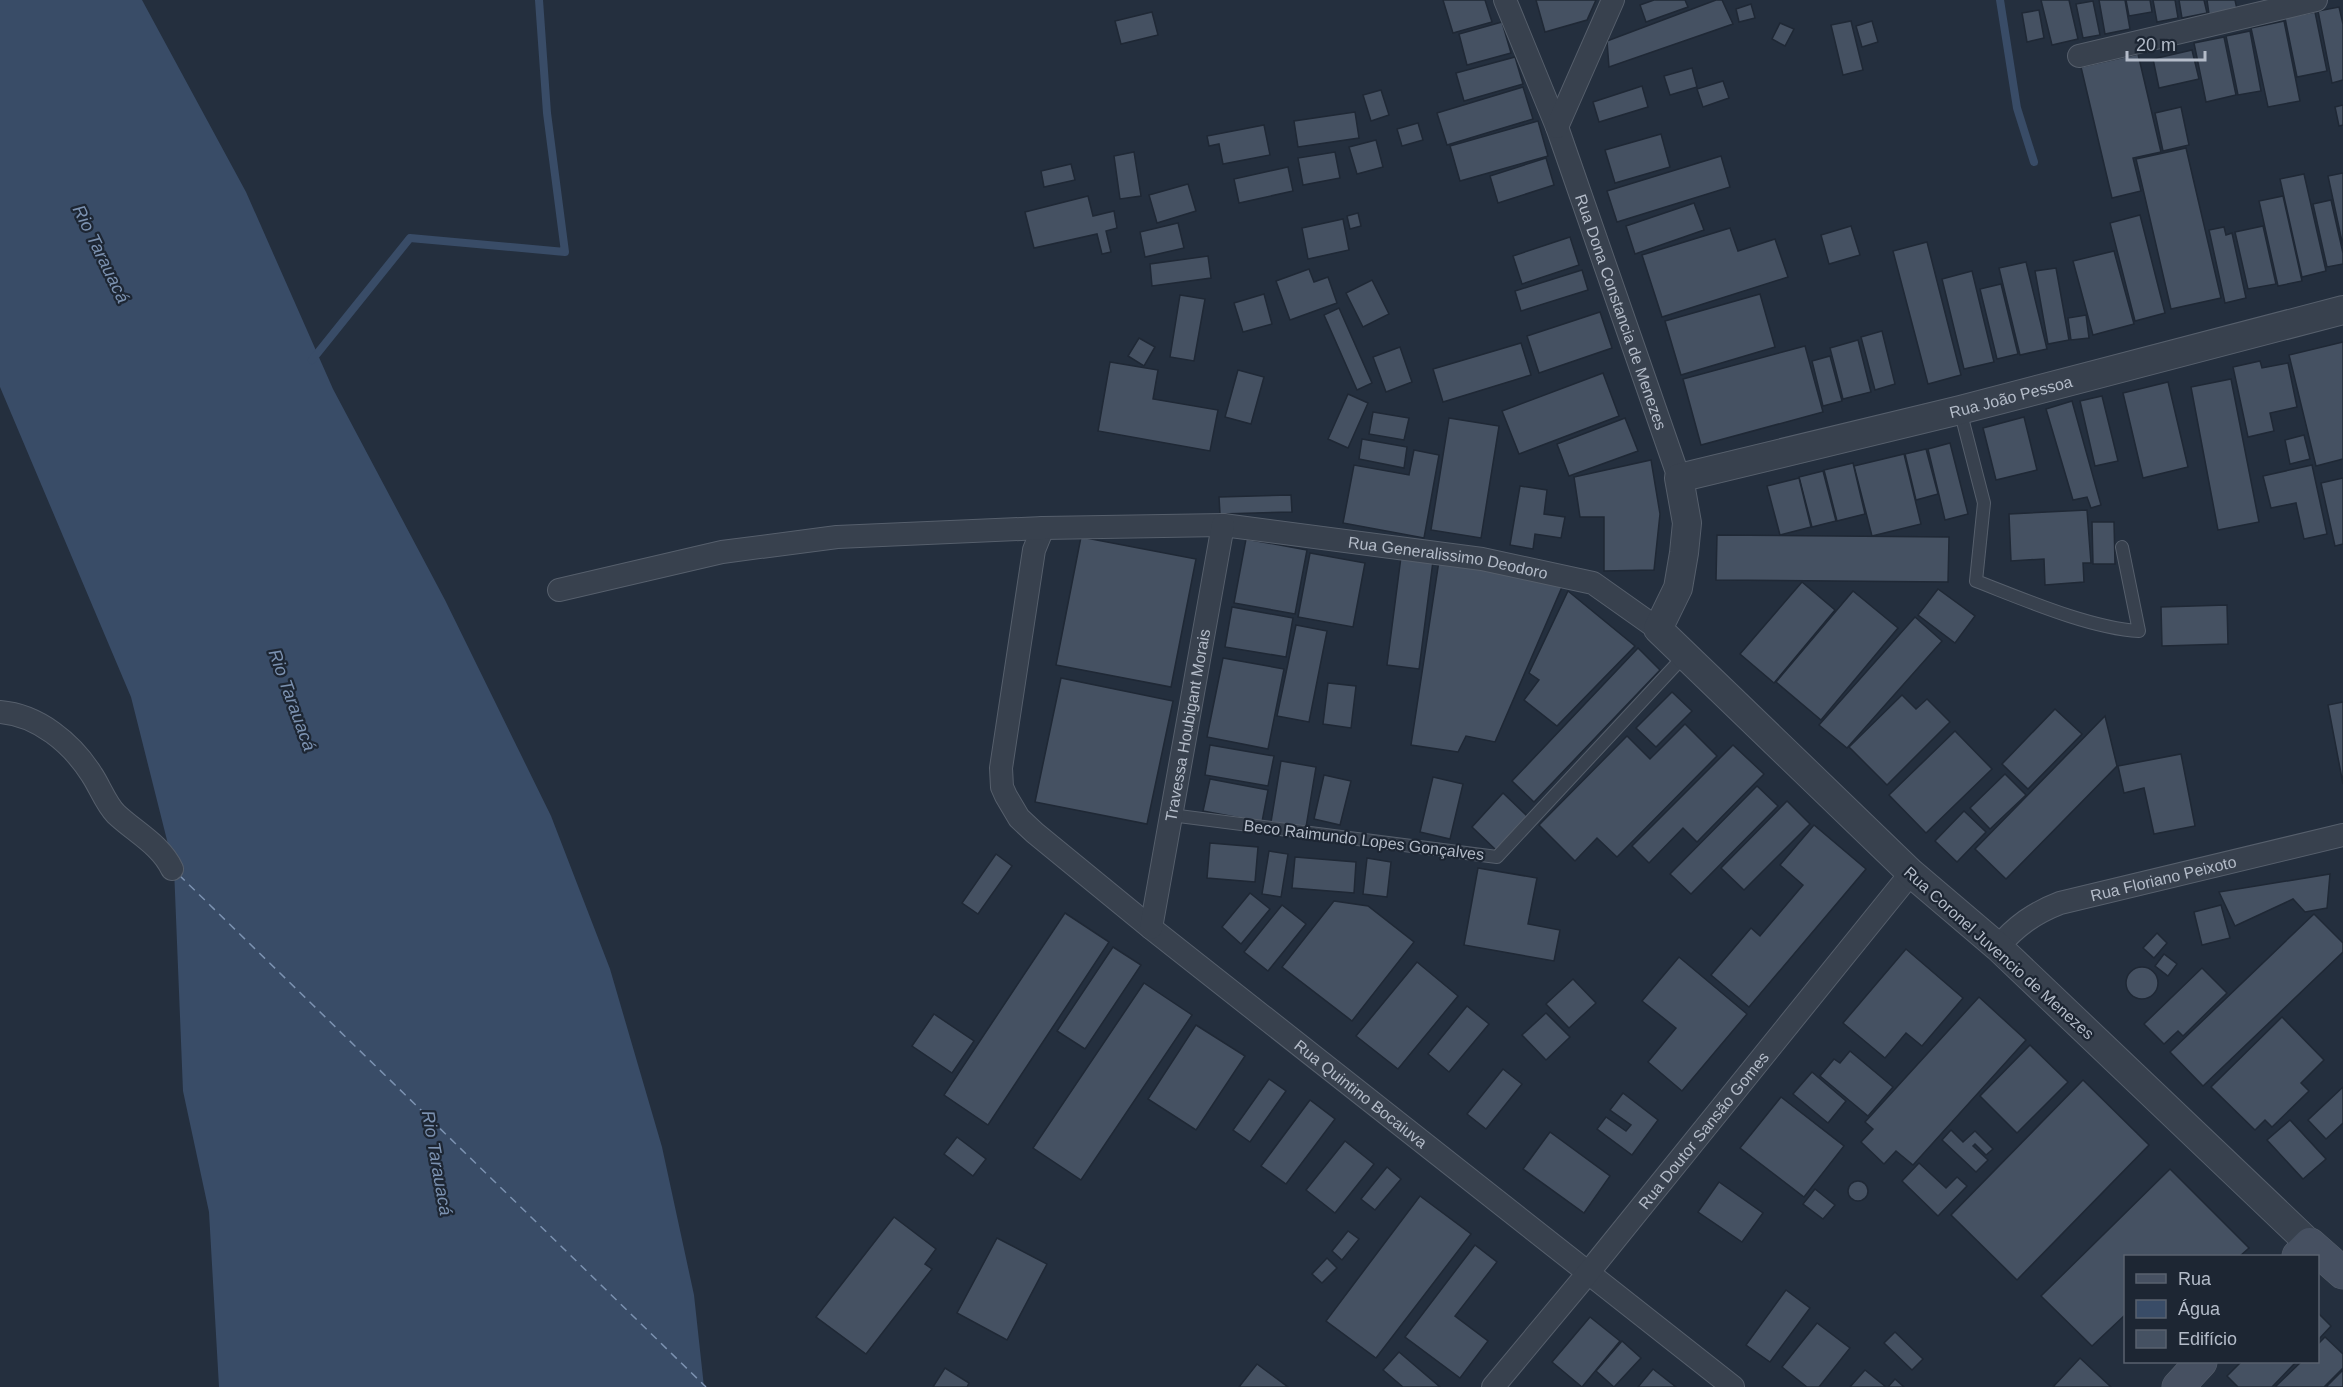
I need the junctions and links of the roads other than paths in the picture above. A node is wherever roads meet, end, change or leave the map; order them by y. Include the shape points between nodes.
1 (1505, 0) edge
2 (1613, 0) edge
3 (2316, 0) edge
4 (2079, 56) dead end
5 (1557, 127) junction
6 (2343, 310) edge
7 (1960, 410) junction
8 (1679, 478) junction
9 (1224, 525) junction
10 (1043, 528) junction
11 (2122, 547) dead end
12 (559, 590) dead end
13 (1658, 629) junction
14 (1685, 655) junction
15 (0, 712) edge
16 (1171, 814) junction
17 (2343, 835) edge
18 (172, 868) dead end
19 (1911, 873) junction
20 (1151, 928) junction
21 (1998, 947) junction
22 (2304, 1250) edge
23 (2319, 1259) edge
24 (1588, 1273) junction
25 (2343, 1273) edge
26 (2200, 1363) edge
27 (1493, 1387) edge
28 (1733, 1387) edge
29 (2178, 1387) edge

1 - 5 street, Rua Dona Constancia de Menezes
2 - 5 street
3 - 4 street
5 - 8 street, Rua Dona Constancia de Menezes
6 - 7 street, Rua João Pessoa
7 - 8 street, Rua João Pessoa
7 - 11 lane via 1984,503 1976,580 2039,605 2121,630 2139,631
8 - 13 street, Rua Dona Constancia de Menezes via 1687,523 1684,553 1678,588
9 - 10 street, Rua Generalissimo Deodoro
9 - 13 street, Rua Generalissimo Deodoro via 1482,559 1593,583
9 - 16 street, Travessa Houbigant Morais
10 - 12 street, Rua Generalissimo Deodoro via 795,542 692,558
10 - 20 street, Rua Quintino Bocaiuva via 1034,550 1001,768 1002,788 1019,818
13 - 14 street, Rua Coronel Juvencio de Menezes
14 - 16 lane, Beco Raimundo Lopes Gonçalves via 1497,857
14 - 19 street, Rua Coronel Juvencio de Menezes
15 - 18 street via 38,722 63,741 91,772 114,812 167,857
16 - 20 street, Travessa Houbigant Morais
17 - 21 street, Rua Floriano Peixoto via 2060,903 2019,925
19 - 21 street, Rua Coronel Juvencio de Menezes
19 - 24 street, Rua Doutor Sansão Gomes
20 - 24 street, Rua Quintino Bocaiuva
21 - 22 street, Rua Coronel Juvencio de Menezes
23 - 25 main road, Rua Coronel Juvencio de Menezes
24 - 27 street, Rua Doutor Sansão Gomes
24 - 28 street, Rua Quintino Bocaiuva
26 - 29 main road

